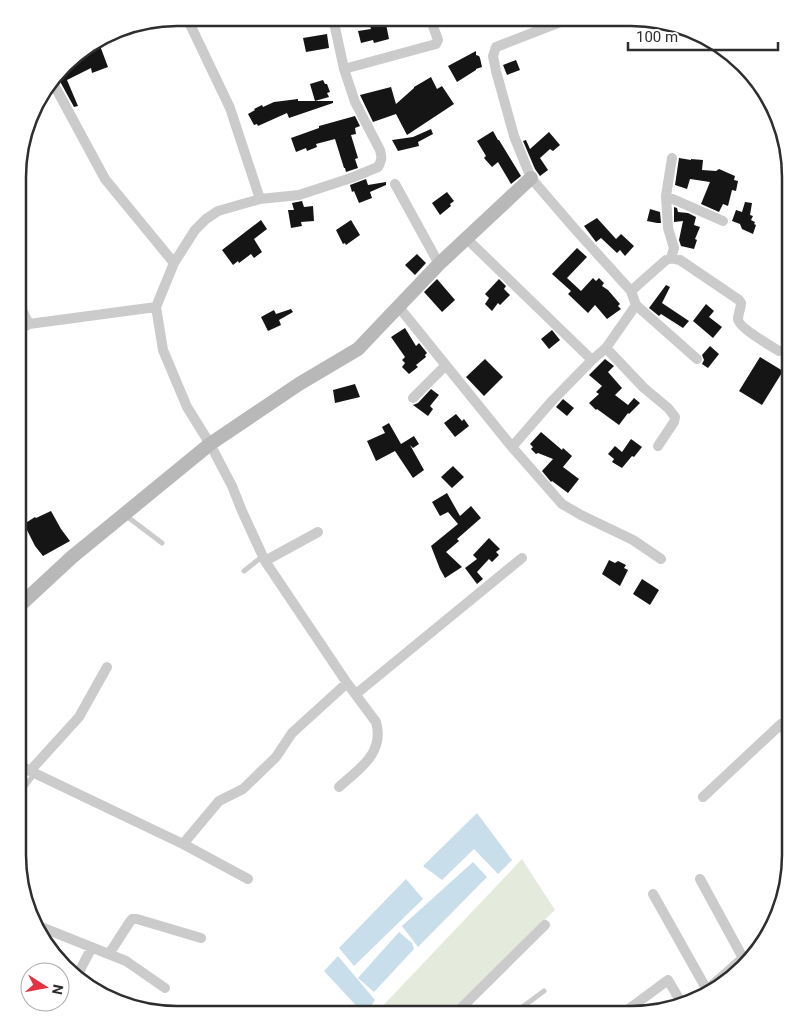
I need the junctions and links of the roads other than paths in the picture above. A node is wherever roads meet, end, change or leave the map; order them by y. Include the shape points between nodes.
1 (433, 26) edge
2 (550, 26) edge
3 (192, 27) edge
4 (335, 27) edge
5 (344, 69) junction
6 (56, 88) edge
7 (672, 158) dead end
8 (531, 178) junction
9 (395, 184) dead end
10 (666, 196) junction
11 (260, 199) junction
12 (723, 221) dead end
13 (466, 238) junction
14 (671, 258) junction
15 (174, 263) junction
16 (439, 264) junction
17 (631, 291) junction
18 (636, 305) junction
19 (398, 306) junction
20 (156, 307) junction
21 (26, 318) edge
22 (29, 324) junction
23 (26, 326) edge
24 (606, 348) junction
25 (779, 351) dead end
26 (696, 359) dead end
27 (592, 360) junction
28 (446, 365) junction
29 (414, 398) dead end
30 (210, 444) junction
31 (658, 446) dead end
32 (512, 447) junction
33 (124, 515) junction
34 (318, 532) dead end
35 (162, 543) dead end
36 (264, 558) junction
37 (522, 558) dead end
38 (661, 559) dead end
39 (244, 571) dead end
40 (26, 600) edge
41 (107, 668) dead end
42 (348, 683) junction
43 (356, 694) junction
44 (781, 724) edge
45 (26, 769) edge
46 (32, 772) junction
47 (26, 782) edge
48 (339, 788) dead end
49 (703, 797) dead end
50 (183, 844) junction
51 (700, 878) dead end
52 (248, 879) dead end
53 (653, 894) dead end
54 (545, 925) dead end
55 (45, 929) edge
56 (201, 938) dead end
57 (92, 947) junction
58 (109, 954) junction
59 (742, 956) edge
60 (81, 971) edge
61 (165, 988) dead end
62 (701, 988) edge
63 (544, 991) dead end
64 (679, 998) edge
65 (464, 1005) edge
66 (525, 1005) edge
67 (634, 1005) edge

1 - 5 street via 438,40 436,44
2 - 8 street via 496,47 493,56 514,136
3 - 11 street via 230,108
4 - 5 street
5 - 11 street via 354,102 380,150 382,156 378,167 299,194
6 - 15 street via 105,179
7 - 10 street
8 - 13 street
8 - 17 street
9 - 16 street
10 - 12 street
10 - 14 street via 668,228 674,248
11 - 15 street via 218,211 206,219
13 - 16 street
13 - 27 street
14 - 17 street
14 - 25 street via 680,260 739,300 740,323
15 - 20 street
16 - 19 street
17 - 18 street
18 - 24 street
18 - 26 street
19 - 28 street
19 - 30 street via 358,349
20 - 22 street
20 - 30 street via 163,350 186,407
21 - 22 street
22 - 23 street
24 - 27 street
24 - 31 street via 675,417
27 - 32 street
28 - 29 street
28 - 32 street
30 - 33 street
30 - 36 street
32 - 38 street via 562,504 633,540
33 - 35 lane
33 - 40 street
34 - 36 street
36 - 39 lane
36 - 42 street
37 - 43 street
41 - 46 street via 79,717
42 - 43 street
42 - 50 street via 292,733 276,757 243,789 219,801
43 - 48 street via 376,722 378,740 370,759
44 - 49 street
45 - 46 street
46 - 47 lane
46 - 50 street
50 - 52 street
51 - 59 street
53 - 62 street
54 - 65 street
55 - 57 street
56 - 58 street via 132,919
57 - 58 street
57 - 60 street
58 - 61 street via 126,961
63 - 66 lane
64 - 67 street via 668,980

